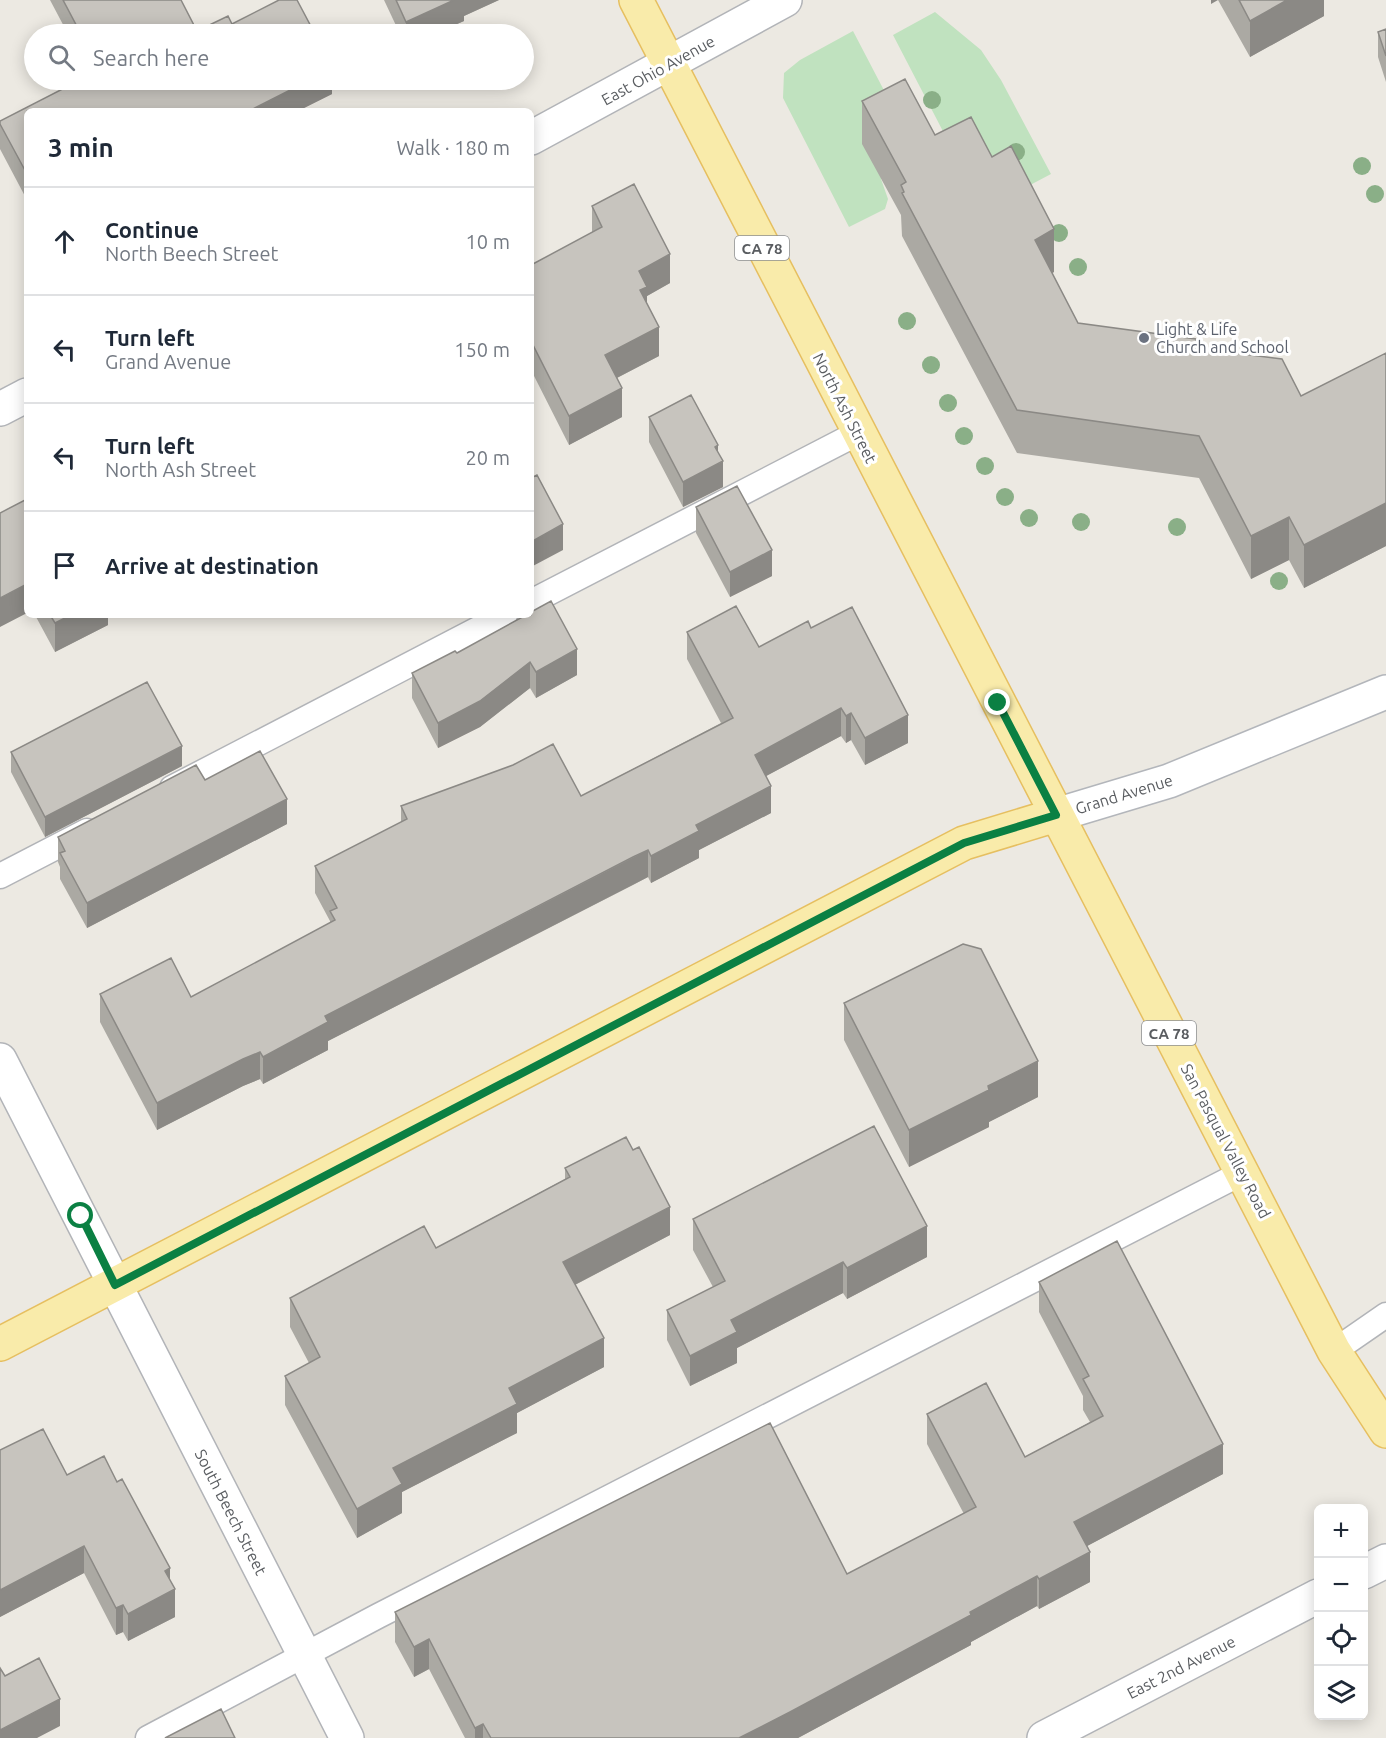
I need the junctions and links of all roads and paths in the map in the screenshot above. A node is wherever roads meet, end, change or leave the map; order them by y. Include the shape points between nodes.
1 (636, 0) edge
2 (785, 0) edge
3 (667, 64) junction
4 (534, 136) edge
5 (24, 397) edge
6 (0, 409) edge
7 (858, 433) junction
8 (534, 600) edge
9 (499, 618) edge
10 (1386, 692) edge
11 (156, 796) edge
12 (1056, 815) junction
13 (104, 823) edge
14 (0, 876) edge
15 (0, 1060) edge
16 (1242, 1173) junction
17 (115, 1285) junction
18 (1386, 1315) edge
19 (0, 1344) edge
20 (1334, 1351) junction
21 (1386, 1431) edge
22 (1386, 1561) edge
23 (1368, 1570) edge
24 (1314, 1598) edge
25 (305, 1656) junction
26 (148, 1738) edge
27 (347, 1738) edge
28 (1044, 1738) edge

1 - 3 main road, North Ash Street / CA 78
2 - 3 street, East Ohio Avenue
3 - 4 street, East Ohio Avenue
3 - 7 main road, North Ash Street / CA 78
5 - 6 street
7 - 8 lane
7 - 12 main road, North Ash Street / CA 78
9 - 11 lane
10 - 12 street, Grand Avenue via 1169,781
12 - 16 main road, San Pasqual Valley Road / CA 78
12 - 17 main road, Grand Avenue via 964,843
13 - 14 lane
15 - 17 street, South Beech Street
16 - 20 main road, San Pasqual Valley Road / CA 78
16 - 25 lane
17 - 19 main road, Grand Avenue
17 - 25 street, South Beech Street
18 - 20 lane
20 - 21 main road, San Pasqual Valley Road / CA 78
22 - 23 street
24 - 28 street, East 2nd Avenue
25 - 26 lane
25 - 27 street, South Beech Street

